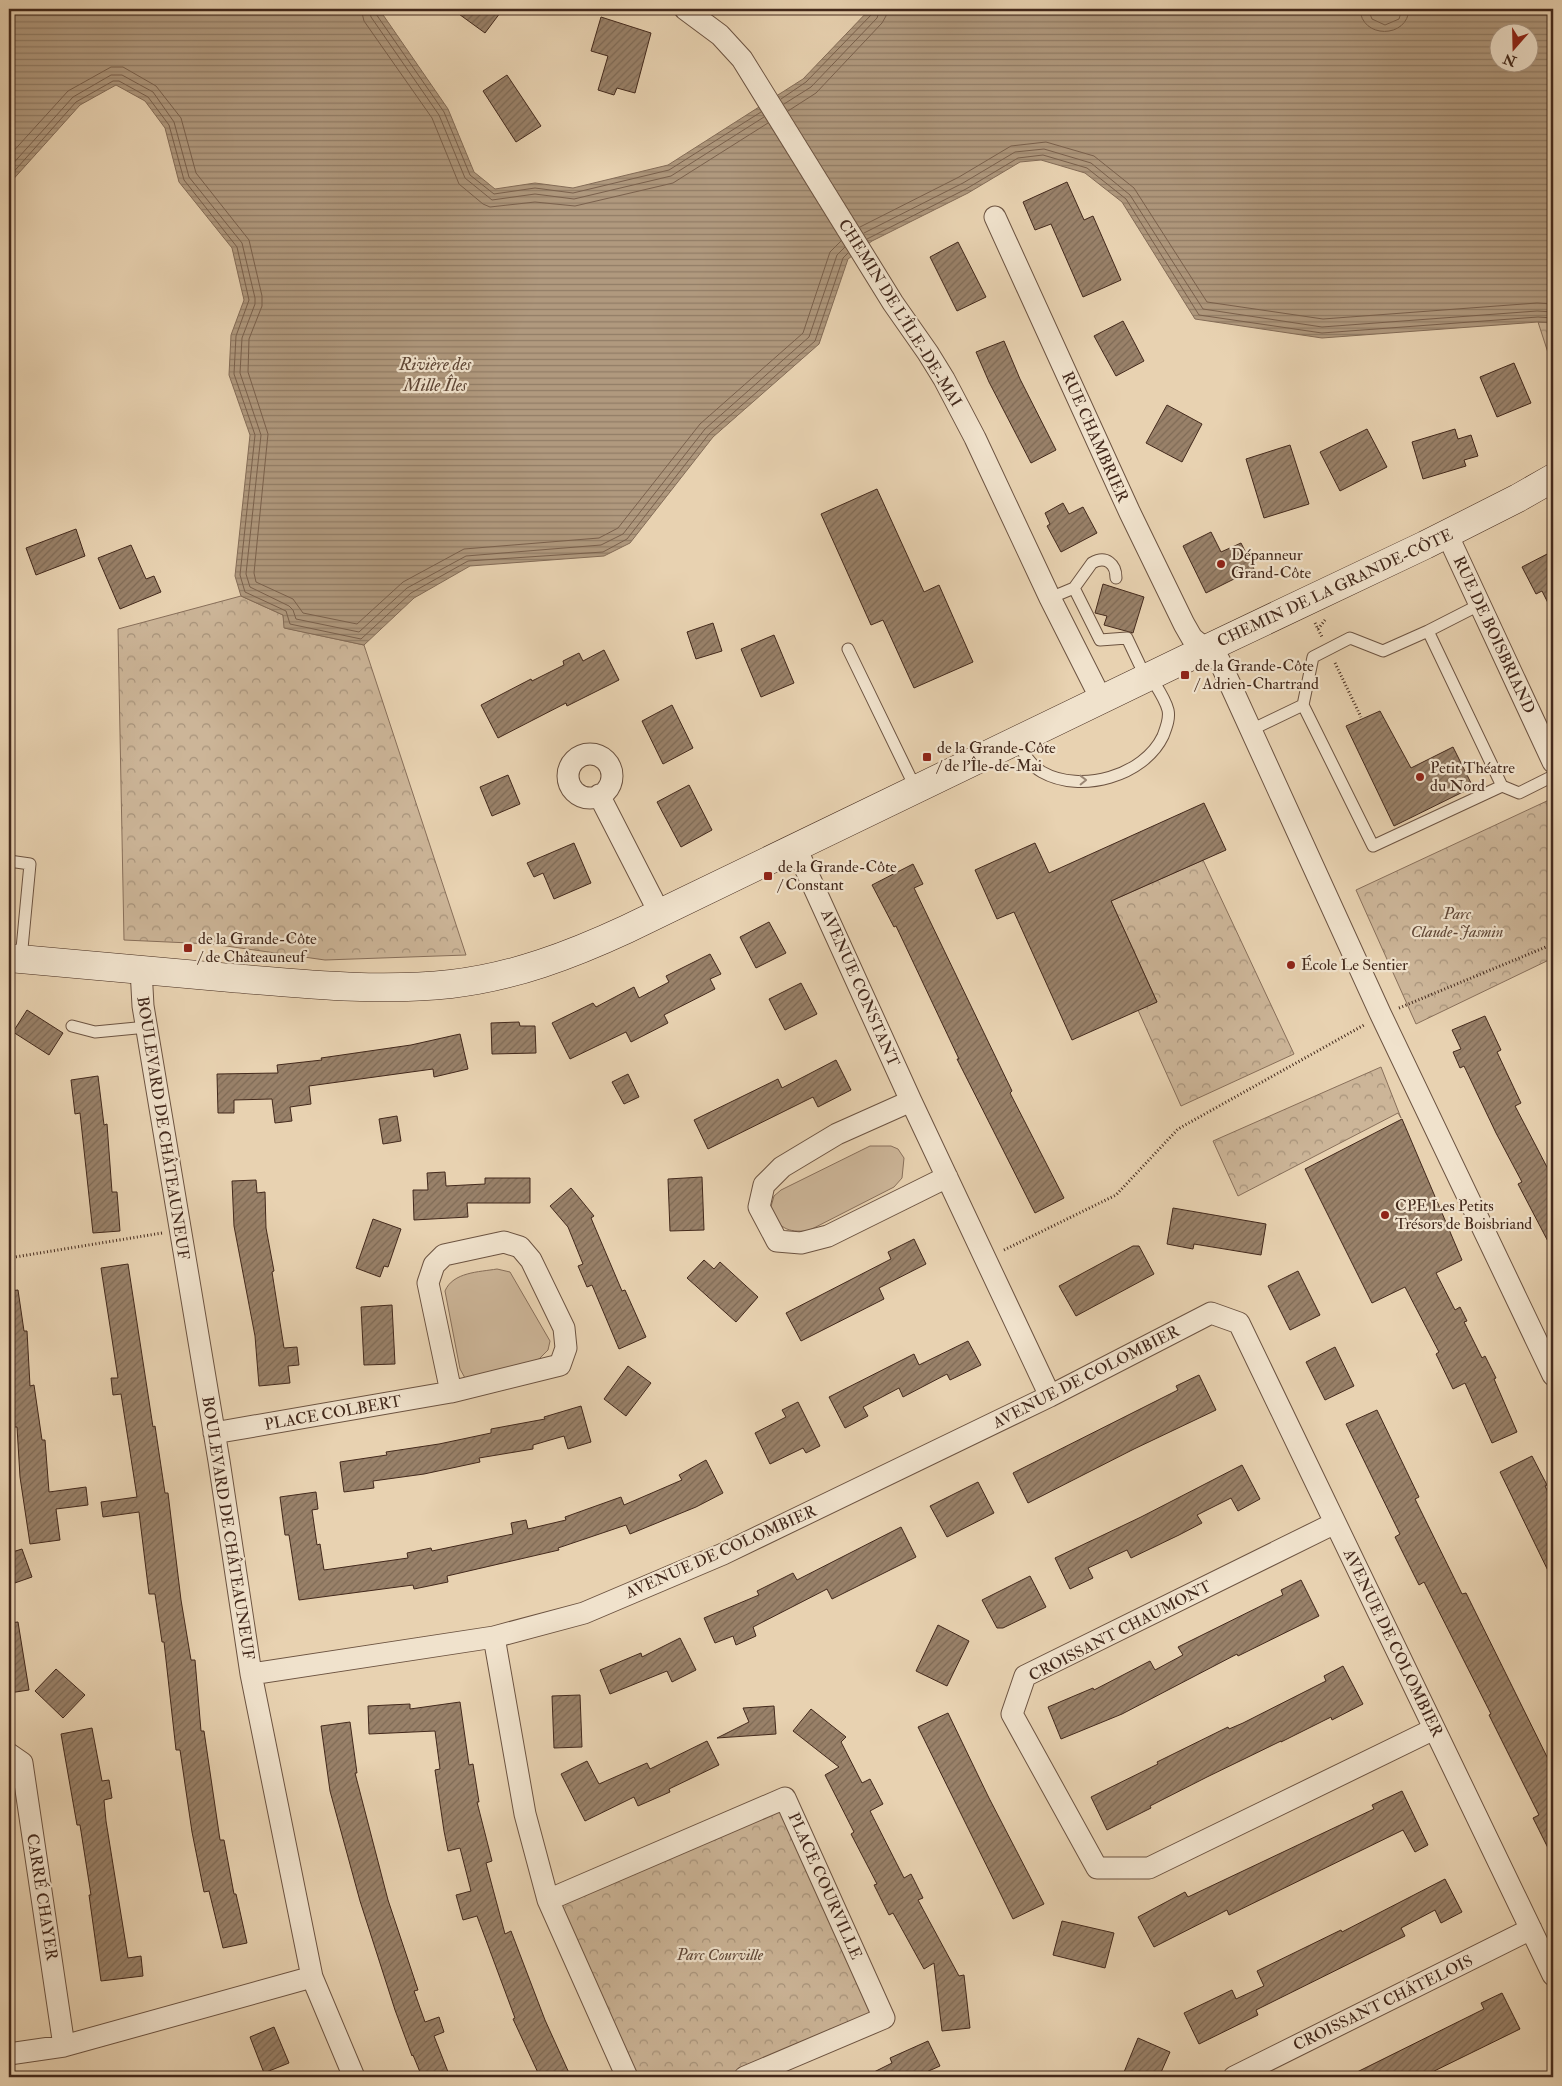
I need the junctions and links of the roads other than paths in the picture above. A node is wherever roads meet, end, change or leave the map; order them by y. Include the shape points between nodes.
1 (685, 9) edge
2 (995, 217) dead end
3 (1553, 478) edge
4 (1447, 534) junction
5 (1116, 578) dead end
6 (1074, 588) junction
7 (1050, 598) junction
8 (1479, 605) junction
9 (1428, 631) junction
10 (1088, 646) junction
11 (848, 649) dead end
12 (1206, 649) junction
13 (1148, 677) junction
14 (1101, 699) junction
15 (1303, 705) junction
16 (1251, 730) junction
17 (1016, 740) junction
18 (1553, 762) edge
19 (1553, 776) edge
20 (1502, 786) junction
21 (916, 788) junction
22 (599, 795) dead end
23 (796, 848) junction
24 (9, 861) edge
25 (660, 914) junction
26 (15, 958) edge
27 (141, 969) junction
28 (72, 1026) dead end
29 (147, 1027) junction
30 (912, 1101) junction
31 (947, 1177) junction
32 (1553, 1375) edge
33 (451, 1392) junction
34 (1050, 1396) junction
35 (214, 1433) junction
36 (1335, 1523) junction
37 (494, 1637) junction
38 (251, 1674) junction
39 (1434, 1729) junction
40 (9, 1754) edge
41 (548, 1900) junction
42 (1531, 1929) junction
43 (1553, 1975) edge
44 (312, 1978) junction
45 (64, 2046) junction
46 (9, 2054) edge
47 (354, 2077) edge
48 (627, 2077) edge
49 (745, 2077) edge
50 (1234, 2077) edge

1 - 7 street, CHEMIN DE L'ÎLE-DE-MAI via 732,46 742,59 944,379
2 - 12 street, RUE CHAMBRIER via 1147,548 1192,638
3 - 4 main road, CHEMIN DE LA GRANDE-CÔTE
4 - 8 street, RUE DE BOISBRIAND
4 - 12 main road, CHEMIN DE LA GRANDE-CÔTE
5 - 6 lane via 1111,563 1096,561
6 - 7 lane
6 - 10 lane
7 - 10 street, CHEMIN DE L'ÎLE-DE-MAI
8 - 9 lane
8 - 18 street, RUE DE BOISBRIAND
9 - 15 lane via 1383,651 1350,638 1313,657
9 - 20 lane
10 - 13 lane via 1127,638
10 - 14 street, CHEMIN DE L'ÎLE-DE-MAI
11 - 21 lane
12 - 13 main road, CHEMIN DE LA GRANDE-CÔTE
12 - 16 street, RUE CHAMBRIER via 1219,660
13 - 14 main road, CHEMIN DE LA GRANDE-CÔTE
17 -> 13 lane via 1034,766 1043,773 1081,781 1116,775 1153,751 1168,722 1168,709
14 - 17 main road, CHEMIN DE LA GRANDE-CÔTE
15 - 16 lane
15 - 20 lane via 1373,846
16 - 32 street, RUE CHAMBRIER via 1381,1016
17 - 21 main road, CHEMIN DE LA GRANDE-CÔTE
19 - 20 lane via 1519,793
21 - 23 main road, CHEMIN DE LA GRANDE-CÔTE
22 - 25 street
23 - 25 main road, CHEMIN DE LA GRANDE-CÔTE
23 - 30 street, AVENUE CONSTANT
24 - 26 lane via 30,864
25 - 27 main road, CHEMIN DE LA GRANDE-CÔTE via 566,956 453,984 353,987
26 - 27 main road, CHEMIN DE LA GRANDE-CÔTE
27 - 29 street, BOULEVARD DE CHÂTEAUNEUF
28 - 29 lane via 95,1032
29 - 35 street, BOULEVARD DE CHÂTEAUNEUF
30 - 31 street, AVENUE CONSTANT
30 - 31 street via 837,1134 782,1168 764,1186 759,1207 777,1241 801,1243 828,1236
31 - 34 street, AVENUE CONSTANT
33 - 33 street, PLACE COLBERT via 560,1365 566,1348 564,1328 531,1260 520,1247 504,1242 444,1255 434,1265 428,1283
33 - 35 street, PLACE COLBERT
34 - 36 street, AVENUE DE COLOMBIER via 1211,1313 1239,1323
34 - 37 street, AVENUE DE COLOMBIER via 715,1558 584,1613
35 - 38 street, BOULEVARD DE CHÂTEAUNEUF
36 - 39 street, AVENUE DE COLOMBIER
36 - 39 street, CROISSANT CHAUMONT via 1025,1676 1012,1714 1097,1868 1149,1868
37 - 38 street, AVENUE DE COLOMBIER
37 - 41 street via 525,1814
38 - 44 street, BOULEVARD DE CHÂTEAUNEUF
39 - 42 street, AVENUE DE COLOMBIER
40 - 45 street, CARRÉ CHAYER via 22,1763
41 - 48 street
41 - 49 street, PLACE COURVILLE via 785,1798 884,2018
42 - 43 street, AVENUE DE COLOMBIER
42 - 50 street, CROISSANT CHÂTELOIS
44 - 45 street
44 - 47 street, BOULEVARD DE CHÂTEAUNEUF
45 - 46 street

